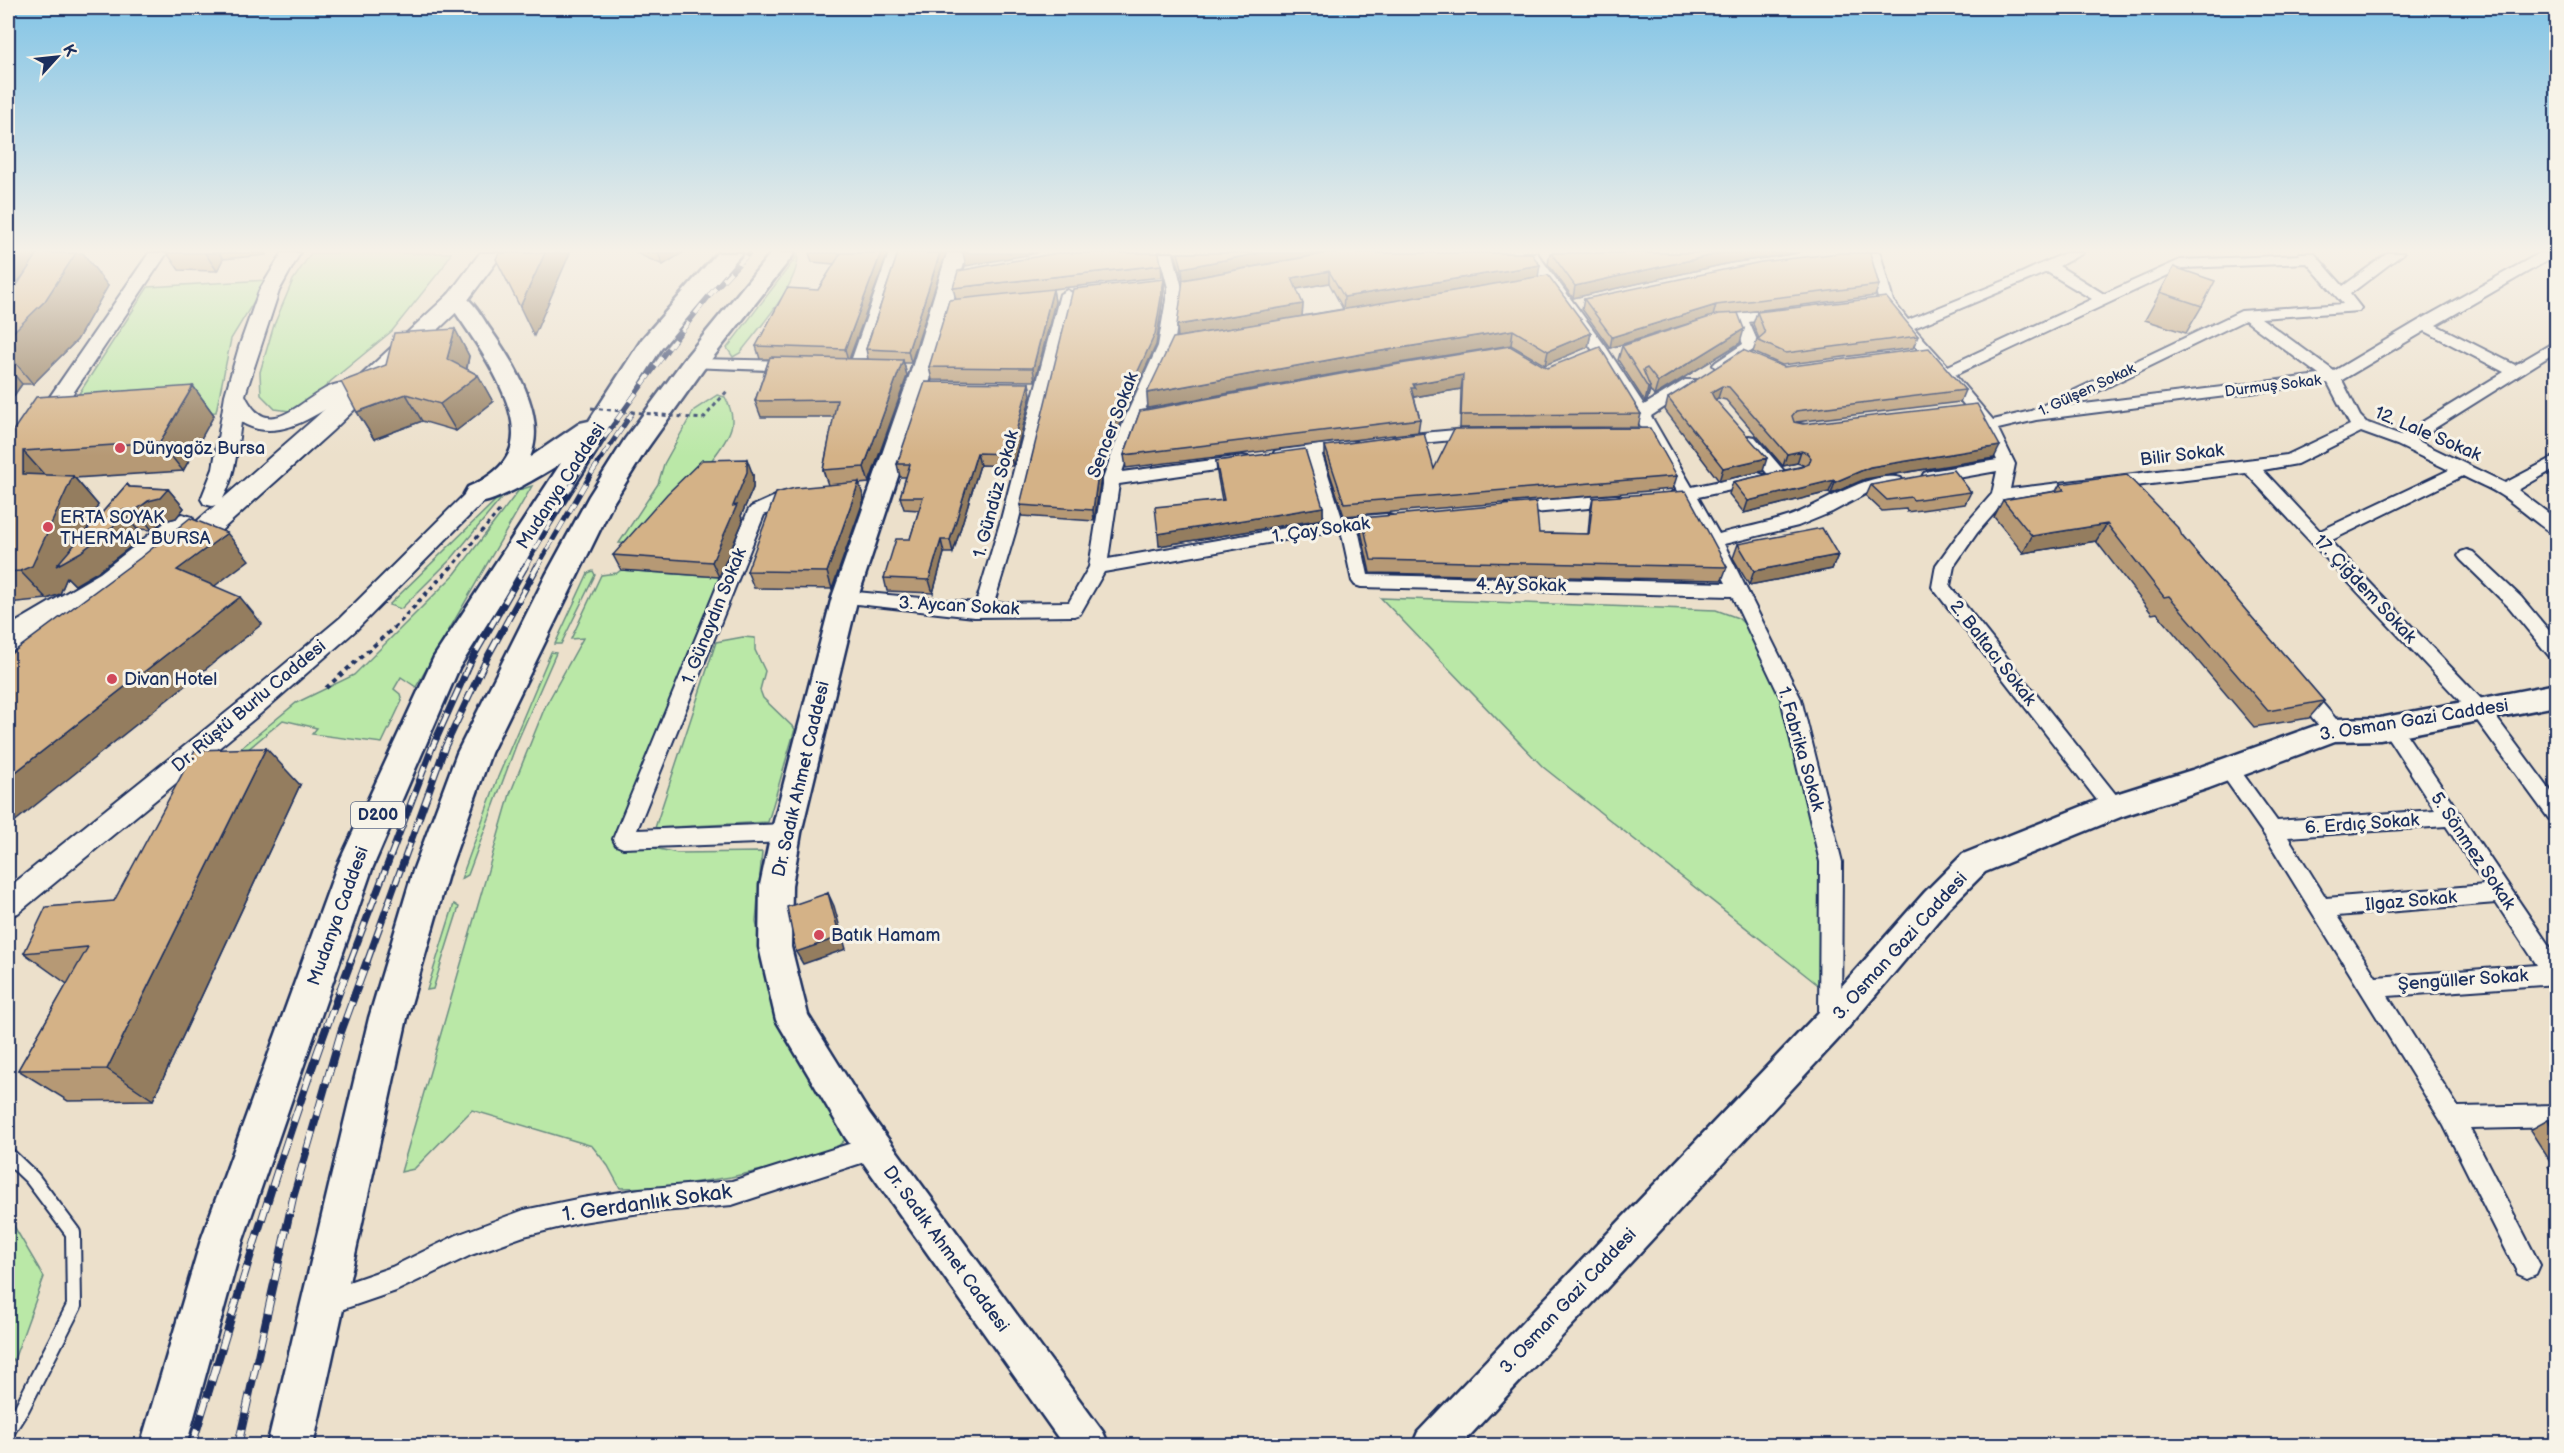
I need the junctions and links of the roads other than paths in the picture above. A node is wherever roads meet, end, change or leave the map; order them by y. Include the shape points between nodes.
1 (112, 321) edge
2 (259, 321) edge
3 (406, 321) edge
4 (434, 321) edge
5 (474, 321) edge
6 (672, 321) edge
7 (729, 321) edge
8 (874, 321) edge
9 (939, 321) edge
10 (1061, 321) edge
11 (1173, 321) edge
12 (1580, 321) edge
13 (1722, 321) edge
14 (1741, 321) edge
15 (1899, 321) edge
16 (1920, 321) edge
17 (2059, 321) edge
18 (2232, 321) edge
19 (2255, 321) edge
20 (2429, 321) edge
21 (2423, 324) junction
22 (1703, 325) edge
23 (1905, 327) junction
24 (2556, 346) edge
25 (1929, 353) junction
26 (1608, 354) junction
27 (1739, 354) junction
28 (1906, 356) edge
29 (1582, 358) edge
30 (1760, 363) edge
31 (694, 364) junction
32 (810, 366) edge
33 (857, 367) edge
34 (2517, 372) junction
35 (1946, 374) junction
36 (2333, 378) junction
37 (1021, 388) edge
38 (1044, 388) junction
39 (342, 389) junction
40 (235, 395) junction
41 (1976, 408) junction
42 (1952, 411) edge
43 (597, 414) junction
44 (1157, 414) edge
45 (1642, 414) junction
46 (2036, 415) junction
47 (1133, 418) junction
48 (1989, 426) junction
49 (2360, 426) junction
50 (1740, 431) edge
51 (1489, 433) edge
52 (1629, 434) edge
53 (1652, 434) junction
54 (2403, 441) junction
55 (1312, 451) junction
56 (2556, 463) edge
57 (2007, 464) junction
58 (2250, 467) junction
59 (2463, 470) junction
60 (1796, 471) edge
61 (1778, 475) junction
62 (1111, 479) junction
63 (8, 485) edge
64 (2506, 490) junction
65 (811, 495) edge
66 (1689, 496) junction
67 (2000, 496) junction
68 (1666, 497) edge
69 (212, 499) junction
70 (1632, 500) edge
71 (489, 502) junction
72 (1494, 510) edge
73 (1407, 518) edge
74 (1342, 525) junction
75 (2556, 529) edge
76 (2318, 539) junction
77 (1714, 541) junction
78 (2468, 556) dead end
79 (1098, 567) junction
80 (1739, 590) junction
81 (845, 597) junction
82 (1074, 609) joint
83 (983, 610) junction
84 (105, 612) edge
85 (10, 639) edge
86 (2556, 651) edge
87 (2287, 675) edge
88 (2556, 695) edge
89 (2480, 710) junction
90 (2391, 727) junction
91 (2334, 730) junction
92 (2228, 769) junction
93 (2114, 807) junction
94 (2556, 813) edge
95 (2451, 817) junction
96 (2272, 830) junction
97 (786, 833) junction
98 (2502, 893) junction
99 (8, 904) edge
100 (2320, 908) junction
101 (2556, 974) edge
102 (2370, 987) junction
103 (1830, 1024) junction
104 (2556, 1116) edge
105 (2452, 1118) junction
106 (873, 1148) junction
107 (8, 1155) edge
108 (2527, 1265) dead end
109 (322, 1303) junction
110 (8, 1430) edge
111 (163, 1446) edge
112 (290, 1446) edge
113 (1089, 1446) edge
114 (1432, 1446) edge

1 - 63 street via 31,440
2 - 40 street
3 - 39 main road
4 - 84 main road via 323,425 152,576
5 - 71 main road via 520,405 526,429 521,455
6 - 43 highway, Mudanya Caddesi / D200
7 - 31 highway
8 - 33 street
9 - 81 main road, Dr. Sadık Ahmet Caddesi via 870,492
10 - 38 street, 1. Gündüz Sokak
11 - 47 street, Sencer Sokak via 1172,345
12 - 26 street, 1. Fabrika Sokak
13 - 22 street
14 - 27 street via 1751,345
15 - 23 street
16 - 23 street
17 - 35 street
18 - 46 street, 1. Gülşen Sokak
19 - 36 street, 12. Lale Sokak
20 - 21 street, Durmuş Sokak
21 - 34 street
21 - 36 street, Durmuş Sokak
23 - 25 street
24 - 34 street
25 - 28 street
25 - 35 street
26 - 29 street
26 - 45 street, 1. Fabrika Sokak
27 - 30 street
27 - 45 street
31 - 32 street
31 - 109 highway via 635,445 599,503 474,753 431,871 388,1018
34 - 54 street
35 - 41 street
36 - 46 street, Durmuş Sokak
36 - 49 street, 12. Lale Sokak
37 - 38 street
38 - 83 street, 1. Gündüz Sokak
39 - 40 street via 300,415 271,423 256,423 244,415
39 - 69 main road
40 - 69 street via 224,470
41 - 42 street
41 - 48 street
43 - 71 highway
43 - 111 highway, Mudanya Caddesi / D200 via 444,665 354,869 222,1240
44 - 47 street
45 - 53 street, 1. Fabrika Sokak
46 - 48 street, 1. Gülşen Sokak
47 - 62 street, Sencer Sokak
48 - 57 street
49 - 54 street, 12. Lale Sokak
49 - 58 street, Bilir Sokak via 2291,460
50 - 61 street
51 - 55 street
52 - 53 street
53 - 66 street, 1. Fabrika Sokak
54 - 59 street, 12. Lale Sokak
55 - 62 street
55 - 74 street
56 - 64 street
57 - 67 street
57 - 77 street via 1865,487 1792,522
58 - 67 street, Bilir Sokak
58 - 76 street, 17. Çiğdem Sokak
59 - 64 street, 12. Lale Sokak
59 - 76 street
60 - 61 street
61 - 66 street
62 - 79 street, Sencer Sokak
64 - 75 street, 12. Lale Sokak
65 - 97 street, 1. Günaydın Sokak via 788,497 757,511 623,839
66 - 68 street
66 - 77 street, 1. Fabrika Sokak
67 - 93 street, 2. Baltacı Sokak via 1945,566 1941,587
69 - 85 main road via 110,580
70 - 72 street
71 - 99 street, Dr. Rüştü Burlu Caddesi via 251,707
73 - 74 street, 1. Çay Sokak
74 - 79 street, 1. Çay Sokak
74 - 80 street, 4. Ay Sokak via 1361,581
76 - 89 street, 17. Çiğdem Sokak
77 - 80 street, 1. Fabrika Sokak
78 - 86 street via 2515,602
79 - 82 street, Sencer Sokak
80 - 103 street, 1. Fabrika Sokak via 1791,699 1831,862
81 - 83 street, 3. Aycan Sokak
81 - 97 main road, Dr. Sadık Ahmet Caddesi
82 - 83 street, 3. Aycan Sokak
87 - 91 street
88 - 89 main road, 3. Osman Gazi Caddesi
89 - 90 main road, 3. Osman Gazi Caddesi
89 - 94 street, 17. Çiğdem Sokak
90 - 91 main road, 3. Osman Gazi Caddesi
90 - 95 street, 5. Sönmez Sokak
91 - 92 main road, 3. Osman Gazi Caddesi
92 - 93 main road, 3. Osman Gazi Caddesi
92 - 96 street
93 - 103 main road, 3. Osman Gazi Caddesi via 1974,863
95 - 96 street, 6. Erdıç Sokak
95 - 98 street, 5. Sönmez Sokak
96 - 100 street
97 - 106 main road, Dr. Sadık Ahmet Caddesi via 776,885 775,947 793,1020
98 - 100 street, Ilgaz Sokak
98 - 101 street, 5. Sönmez Sokak
100 - 102 street
101 - 102 street, Şengüller Sokak
102 - 105 street
103 - 114 main road, 3. Osman Gazi Caddesi
104 - 105 street
105 - 108 street
106 - 109 street, 1. Gerdanlık Sokak via 732,1193 629,1203 524,1223 466,1244 396,1278
106 - 113 main road, Dr. Sadık Ahmet Caddesi
107 - 110 lane via 32,1178 73,1233 74,1306
109 - 112 highway

